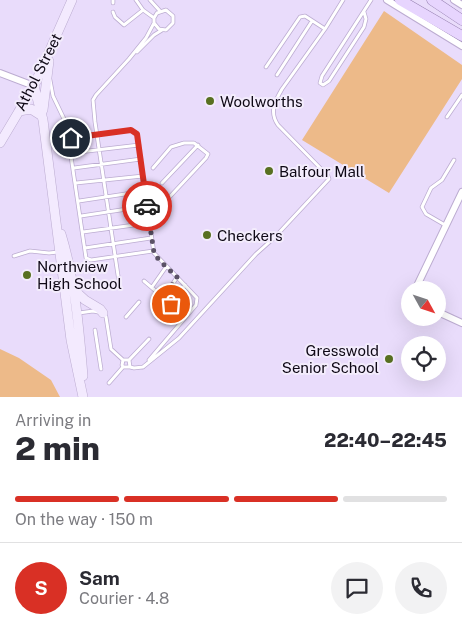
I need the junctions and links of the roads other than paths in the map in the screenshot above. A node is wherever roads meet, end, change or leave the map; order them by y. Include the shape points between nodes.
1 (72, 0) edge
2 (136, 0) edge
3 (150, 0) edge
4 (344, 0) edge
5 (371, 0) edge
6 (387, 0) edge
7 (400, 0) edge
8 (432, 0) edge
9 (454, 0) edge
10 (462, 5) edge
11 (143, 10) junction
12 (160, 11) junction
13 (113, 12) dead end
14 (364, 12) junction
15 (154, 18) junction
16 (462, 20) edge
17 (312, 21) junction
18 (154, 23) junction
19 (325, 29) junction
20 (163, 30) junction
21 (462, 36) edge
22 (462, 46) edge
23 (48, 56) junction
24 (132, 56) junction
25 (266, 67) dead end
26 (48, 72) junction
27 (0, 73) edge
28 (277, 75) dead end
29 (34, 86) junction
30 (462, 95) edge
31 (19, 111) junction
32 (447, 117) dead end
33 (42, 118) junction
34 (71, 138) junction
35 (0, 143) edge
36 (139, 145) junction
37 (198, 145) junction
38 (71, 153) junction
39 (141, 159) junction
40 (454, 160) dead end
41 (74, 168) junction
42 (153, 168) dead end
43 (143, 176) junction
44 (76, 183) junction
45 (162, 183) dead end
46 (145, 191) junction
47 (462, 192) edge
48 (79, 201) junction
49 (147, 206) junction
50 (81, 216) junction
51 (56, 219) junction
52 (149, 221) junction
53 (446, 226) junction
54 (83, 232) junction
55 (151, 238) junction
56 (85, 248) junction
57 (153, 251) junction
58 (59, 252) junction
59 (14, 256) dead end
60 (166, 267) junction
61 (177, 277) junction
62 (144, 280) dead end
63 (419, 281) edge
64 (119, 282) dead end
65 (185, 285) junction
66 (152, 287) junction
67 (73, 289) junction
68 (164, 298) junction
69 (139, 302) dead end
70 (171, 304) junction
71 (183, 304) dead end
72 (78, 314) junction
73 (103, 314) junction
74 (68, 315) junction
75 (446, 316) edge
76 (126, 317) dead end
77 (462, 323) edge
78 (95, 330) dead end
79 (149, 339) dead end
80 (123, 360) junction
81 (129, 360) junction
82 (130, 366) junction
83 (123, 367) junction
84 (143, 367) junction
85 (101, 369) dead end
86 (109, 383) dead end
87 (84, 397) edge

1 - 23 main road, Athol Street
2 - 11 lane
3 - 12 lane
4 - 19 lane
5 - 14 lane
6 - 22 street
7 - 21 main road
8 - 16 main road
9 - 10 street
11 - 13 lane via 124,25
11 - 15 lane
12 - 15 lane
12 - 20 lane via 169,11 174,20 169,28
14 - 14 lane via 364,26 329,81 323,85 320,83 322,76
15 - 18 lane
17 - 19 lane
17 - 25 lane via 305,16 300,17
17 - 28 lane
18 - 20 lane
18 - 24 lane
19 - 84 lane via 282,89 273,110 278,125 329,178 179,338
20 - 24 lane
23 - 26 main road
23 - 29 main road, Athol Street
24 - 64 lane via 93,100
26 - 33 main road
26 - 34 lane via 53,96
27 - 29 street
29 - 31 main road, Athol Street
29 - 33 main road
30 - 32 lane
31 - 33 main road via 31,110
31 - 35 main road, Athol Street
33 - 51 main road
34 - 36 lane via 131,130 137,134
34 - 38 lane
36 - 38 lane
36 - 39 lane
37 - 42 lane via 190,142 173,145
37 - 45 lane
37 - 52 lane via 207,153 206,158
38 - 41 lane
39 - 41 lane
39 - 43 lane
40 - 53 lane via 442,180 431,188 422,207 426,214
41 - 44 lane
43 - 44 lane
43 - 46 lane
44 - 48 lane
46 - 48 lane
46 - 49 lane
47 - 53 street
48 - 50 lane
49 - 50 lane
49 - 52 lane
50 - 54 lane
51 - 58 main road
51 - 67 main road
52 - 54 lane
52 - 55 lane
53 - 63 street
54 - 56 lane
55 - 56 lane
55 - 57 lane
56 - 57 lane via 86,258 91,260
57 - 60 lane
58 - 59 lane via 30,250
58 - 74 main road
60 - 61 lane
60 - 66 lane
61 - 65 lane
61 - 68 lane
62 - 66 lane
65 - 70 lane
65 - 84 lane via 197,298 196,305
66 - 68 lane
67 - 72 main road
67 - 73 main road
68 - 70 lane
69 - 76 lane
70 - 71 lane via 179,309
72 - 73 lane via 94,311
72 - 74 lane
72 - 87 main road
73 - 80 lane via 111,349
74 - 87 main road
75 - 77 street
78 - 85 lane
79 - 81 lane
80 - 81 lane
80 - 83 lane
81 - 82 lane
82 - 83 lane
82 - 84 lane
83 - 86 lane

